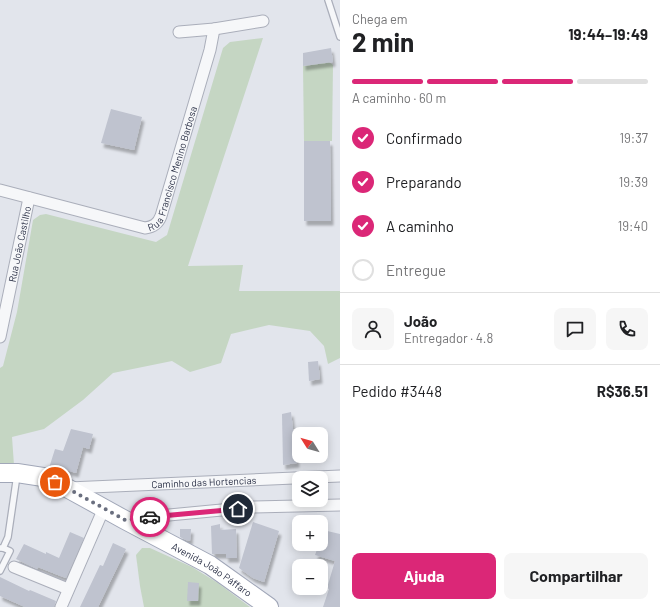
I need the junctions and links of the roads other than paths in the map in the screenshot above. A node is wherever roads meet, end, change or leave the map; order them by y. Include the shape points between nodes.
1 (328, 0) edge
2 (263, 21) dead end
3 (214, 29) junction
4 (179, 32) dead end
5 (340, 37) edge
6 (0, 190) edge
7 (28, 198) junction
8 (0, 337) edge
9 (9, 473) edge
10 (340, 476) edge
11 (67, 488) junction
12 (340, 505) edge
13 (104, 508) junction
14 (125, 520) junction
15 (1, 548) edge
16 (14, 567) dead end
17 (0, 571) edge
18 (68, 589) junction
19 (61, 607) edge
20 (269, 607) edge

1 - 5 lane
2 - 3 street
3 - 4 street
3 - 7 street, Rua Francisco Menino Barbosa via 161,216 154,226 145,228
6 - 7 street, Rua Francisco Menino Barbosa
7 - 8 street, Rua João Castilho
9 - 11 main road, Avenida João Páffaro via 43,477
9 - 15 lane via 8,537
10 - 11 street, Caminho das Hortencias
11 - 13 main road, Avenida João Páffaro
12 - 14 street via 253,507
13 - 14 main road, Avenida João Páffaro
13 - 18 street
14 - 20 main road, Avenida João Páffaro via 210,565
15 - 17 lane via 10,551
16 - 18 street
18 - 19 street

